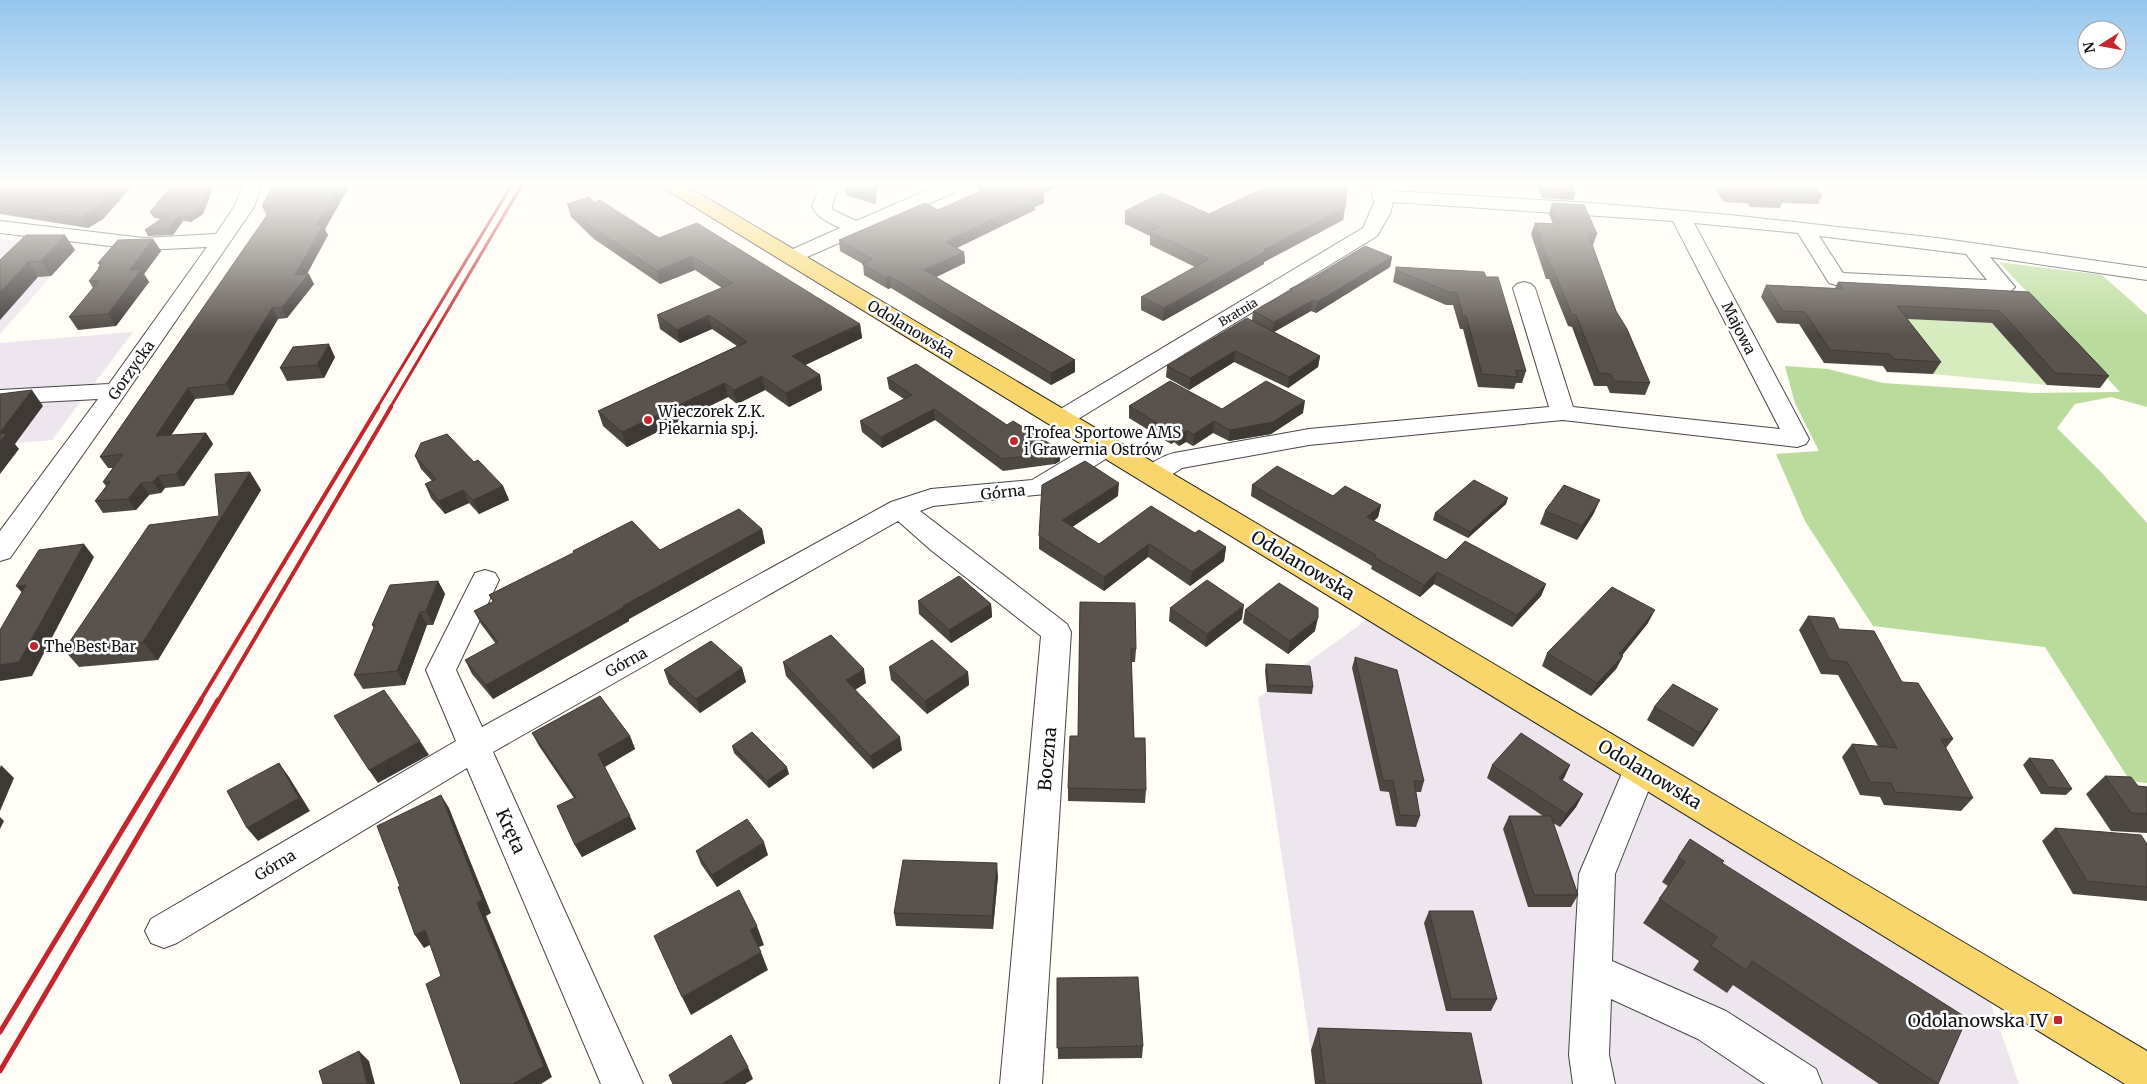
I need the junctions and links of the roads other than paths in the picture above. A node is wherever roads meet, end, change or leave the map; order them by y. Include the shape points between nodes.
1 (56, 234) edge
2 (226, 234) edge
3 (753, 234) edge
4 (846, 234) edge
5 (1367, 234) edge
6 (1690, 234) edge
7 (1808, 234) edge
8 (1838, 234) edge
9 (222, 240) junction
10 (1973, 249) junction
11 (792, 257) junction
12 (2147, 274) edge
13 (1524, 288) dead end
14 (116, 391) junction
15 (0, 397) edge
16 (1563, 413) junction
17 (1060, 419) junction
18 (1106, 447) junction
19 (1152, 475) junction
20 (900, 508) junction
21 (0, 551) edge
22 (485, 580) dead end
23 (474, 747) junction
24 (1640, 768) junction
25 (164, 931) dead end
26 (1593, 971) junction
27 (2147, 1074) edge
28 (622, 1084) edge
29 (1020, 1084) edge
30 (1594, 1084) edge
31 (1801, 1084) edge

1 - 9 street via 144,244
2 - 9 street, Gorzycka
3 - 11 main road, Odolanowska
4 - 11 street
5 - 17 street, Bratnia
6 - 16 street, Majowa via 1796,439
7 - 10 street via 1836,279 2004,287
8 - 10 street
9 - 14 street, Gorzycka
10 - 12 street
11 - 17 main road, Odolanowska
13 - 16 street
14 - 15 street
14 - 21 street, Gorzycka
16 - 19 street via 1309,437 1174,461
17 - 18 main road, Odolanowska
18 - 19 main road, Odolanowska
18 - 20 street, Górna via 1036,488 931,498
19 - 24 main road, Odolanowska
20 - 23 street, Górna
20 - 29 street, Boczna via 1056,632
22 - 23 street, Kręta via 441,670
23 - 25 street, Górna
23 - 28 street, Kręta
24 - 26 street via 1597,874
24 - 27 main road, Odolanowska
26 - 30 street via 1590,1055
26 - 31 street via 1712,1025

